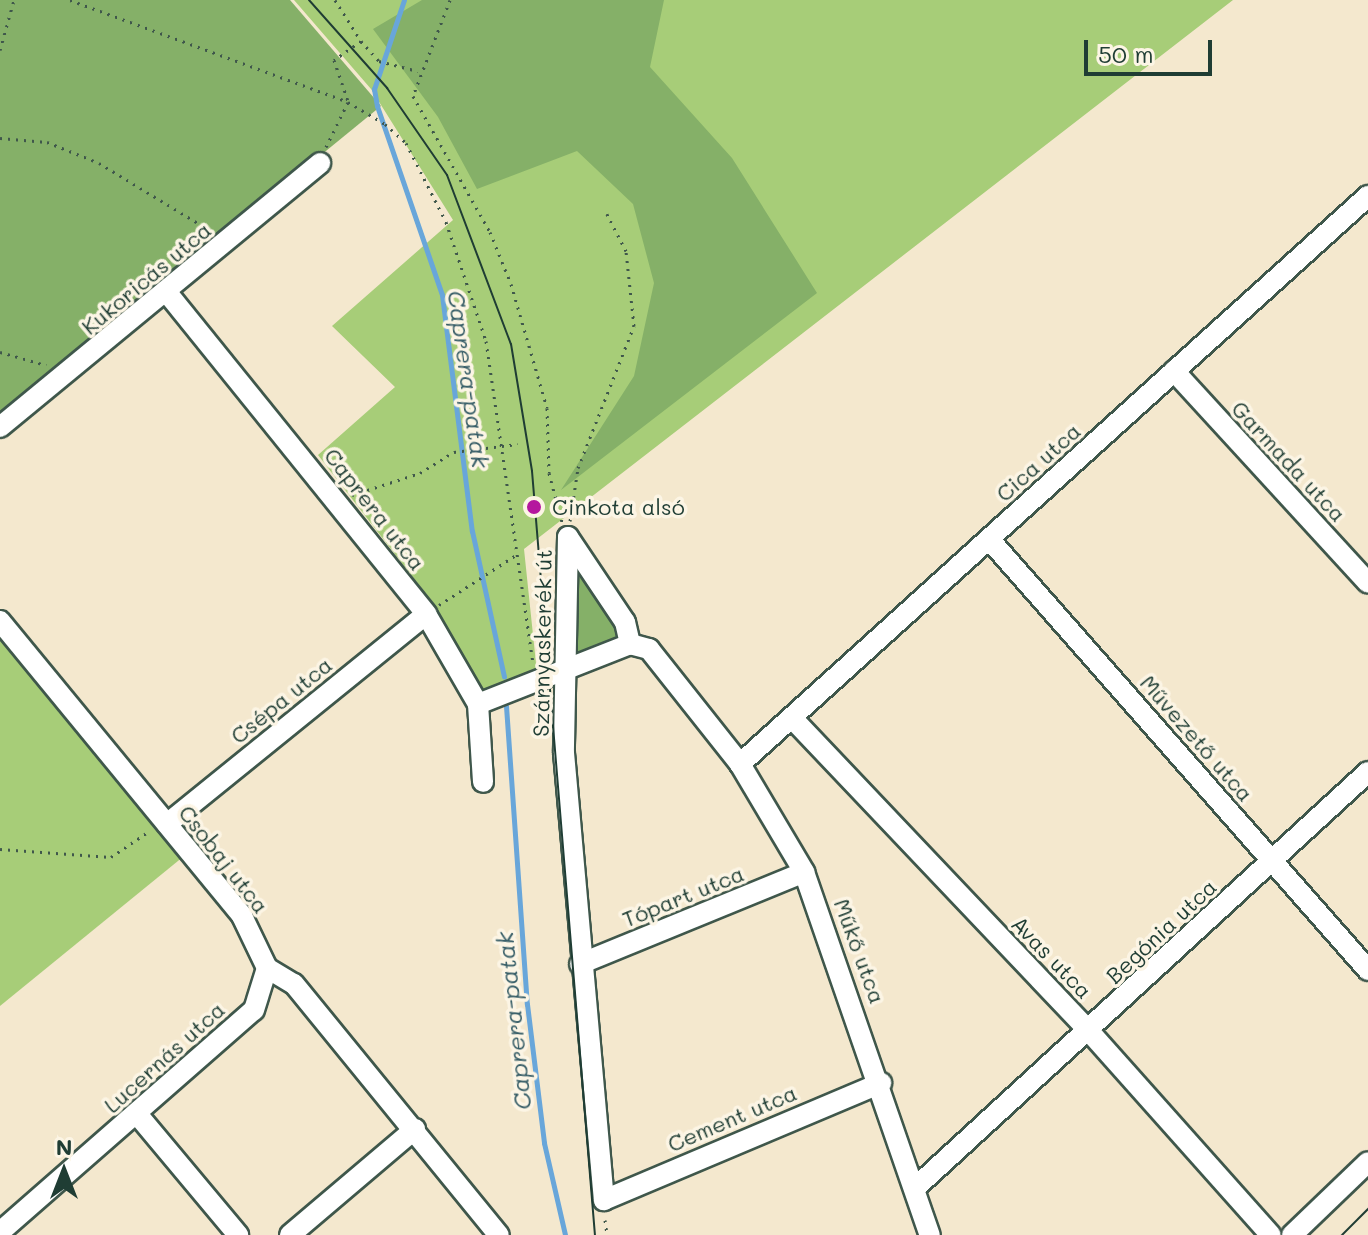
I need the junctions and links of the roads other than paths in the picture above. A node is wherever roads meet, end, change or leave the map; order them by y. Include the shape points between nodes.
1 (320, 163) road end
2 (1368, 196) edge
3 (169, 295) junction
4 (1174, 371) junction
5 (0, 427) edge
6 (989, 539) junction
7 (1368, 583) edge
8 (426, 614) junction
9 (0, 621) edge
10 (630, 644) junction
11 (566, 673) junction
12 (478, 704) junction
13 (792, 718) junction
14 (740, 764) junction
15 (1368, 772) edge
16 (483, 782) dead end
17 (167, 824) junction
18 (1273, 861) junction
19 (804, 872) junction
20 (580, 964) junction
21 (267, 968) junction
22 (1368, 970) edge
23 (1089, 1031) junction
24 (881, 1083) junction
25 (137, 1114) junction
26 (415, 1129) junction
27 (1368, 1162) edge
28 (915, 1188) junction
29 (604, 1200) joint
30 (0, 1232) edge
31 (238, 1235) edge
32 (290, 1235) edge
33 (499, 1235) edge
34 (930, 1235) edge
35 (1271, 1235) edge
36 (1292, 1235) edge

1 - 3 street, Kukoricás utca
2 - 4 street, Cica utca
3 - 5 street, Kukoricás utca
3 - 8 street, Caprera utca
4 - 6 street, Cica utca
4 - 7 street, Garmada utca
6 - 13 street, Cica utca
6 - 18 street, Művezető utca
8 - 12 street, Caprera utca
8 - 17 street, Csépa utca
9 - 17 street, Csobaj utca
10 - 11 street
10 - 11 street, Szárnyaskerék út via 625,622 568,537
10 - 14 street, Műkő utca via 649,649
11 - 12 street
11 - 20 street, Szárnyaskerék út
12 - 16 street, Caprera utca
13 - 14 street, Cica utca
13 - 23 street, Avas utca
14 - 19 street, Műkő utca
15 - 18 street, Begónia utca
17 - 21 street, Csobaj utca via 242,916
18 - 22 street, Művezető utca
18 - 23 street, Begónia utca
19 - 20 street, Tópart utca
19 - 24 street, Műkő utca
20 - 29 street, Szárnyaskerék út
21 - 25 street, Lucernás utca via 254,1010
21 - 26 street, Csobaj utca via 294,984
23 - 28 street, Begónia utca
23 - 35 street, Avas utca
24 - 28 street, Műkő utca
24 - 29 street, Cement utca
25 - 30 street, Lucernás utca
25 - 31 street
26 - 32 street
26 - 33 street, Csobaj utca
27 - 36 street
28 - 34 street, Műkő utca

